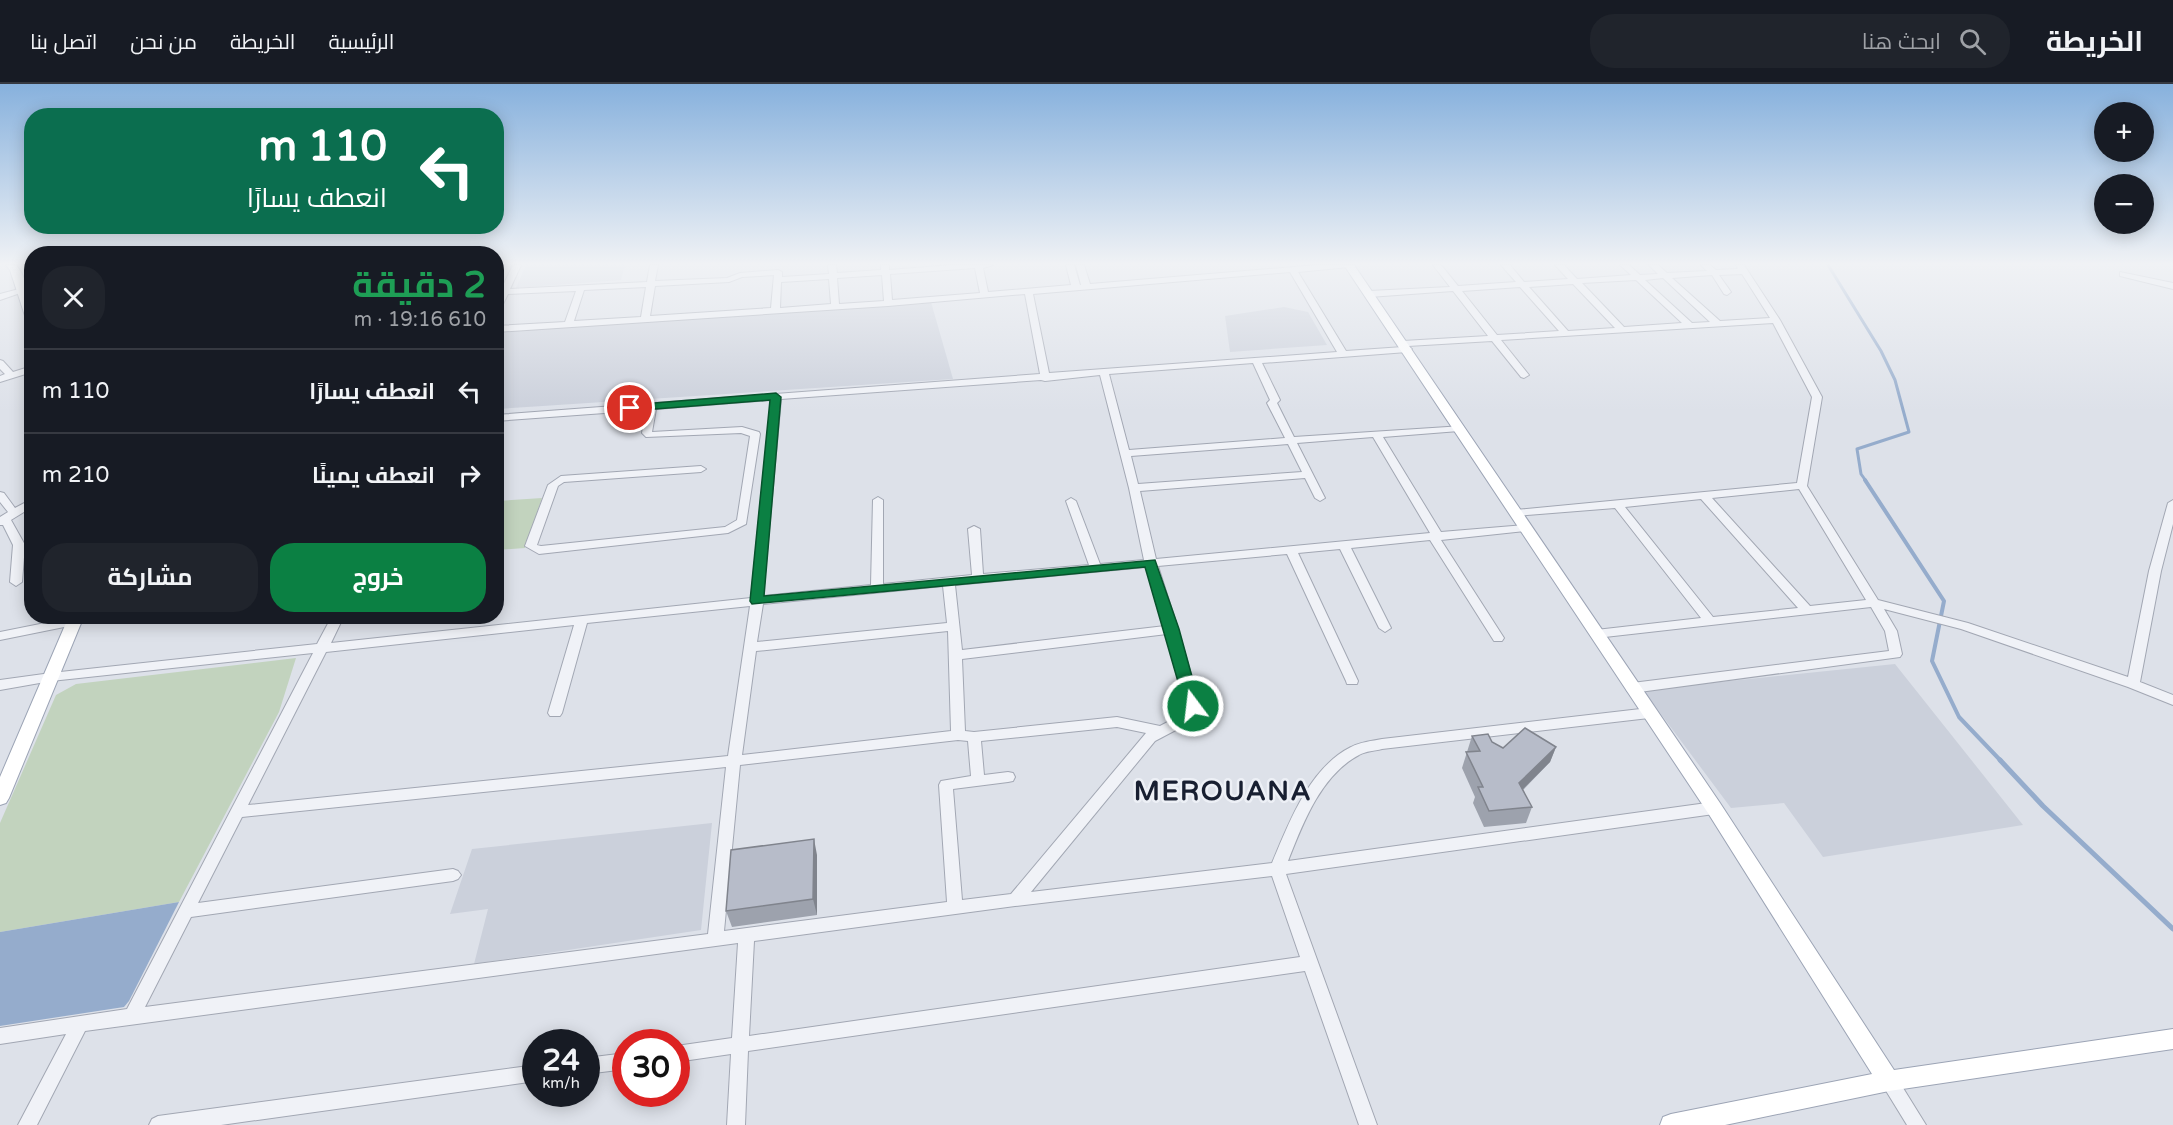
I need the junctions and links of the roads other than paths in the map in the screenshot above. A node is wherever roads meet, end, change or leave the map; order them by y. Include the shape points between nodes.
1 (572, 314) edge
2 (646, 314) edge
3 (717, 314) edge
4 (1033, 314) edge
5 (1319, 314) edge
6 (1383, 314) edge
7 (1475, 314) edge
8 (1548, 314) edge
9 (1606, 314) edge
10 (1676, 314) edge
11 (1707, 314) edge
12 (1772, 314) edge
13 (645, 318) junction
14 (1776, 320) junction
15 (569, 323) junction
16 (1717, 323) junction
17 (1689, 325) junction
18 (504, 328) edge
19 (1621, 329) junction
20 (1565, 333) junction
21 (1495, 338) junction
22 (1405, 346) junction
23 (1343, 354) junction
24 (1257, 361) junction
25 (0, 363) edge
26 (24, 371) edge
27 (1104, 374) junction
28 (11, 375) junction
29 (1524, 375) dead end
30 (1045, 378) junction
31 (0, 379) edge
32 (776, 397) junction
33 (652, 406) junction
34 (504, 417) edge
35 (1459, 428) junction
36 (1376, 434) junction
37 (1292, 440) junction
38 (1125, 453) junction
39 (701, 469) dead end
40 (1309, 475) junction
41 (1802, 486) junction
42 (1134, 488) junction
43 (1703, 494) junction
44 (0, 495) edge
45 (1320, 498) dead end
46 (878, 500) dead end
47 (1071, 501) dead end
48 (2173, 503) edge
49 (1619, 506) junction
50 (24, 507) edge
51 (1516, 513) junction
52 (6, 518) edge
53 (1525, 528) junction
54 (974, 529) dead end
55 (1436, 537) junction
56 (1344, 546) junction
57 (1292, 551) junction
58 (1150, 563) junction
59 (1096, 569) junction
60 (978, 579) junction
61 (16, 582) dead end
62 (949, 582) junction
63 (877, 588) junction
64 (757, 601) junction
65 (1875, 603) junction
66 (1807, 610) junction
67 (582, 619) junction
68 (1710, 621) junction
69 (54, 624) edge
70 (74, 624) edge
71 (334, 624) edge
72 (954, 626) junction
73 (1385, 627) dead end
74 (1172, 629) junction
75 (1596, 634) junction
76 (0, 636) edge
77 (1498, 638) dead end
78 (322, 646) junction
79 (750, 647) junction
80 (957, 655) junction
81 (51, 677) junction
82 (1353, 681) dead end
83 (2133, 684) junction
84 (0, 685) edge
85 (1632, 688) junction
86 (2173, 700) edge
87 (555, 713) dead end
88 (1648, 713) junction
89 (1158, 730) junction
90 (958, 735) junction
91 (974, 737) junction
92 (734, 761) junction
93 (1008, 777) dead end
94 (978, 780) junction
95 (0, 798) edge
96 (1714, 808) junction
97 (237, 812) junction
98 (1277, 869) junction
99 (453, 875) dead end
100 (1015, 900) junction
101 (956, 908) junction
102 (188, 911) junction
103 (746, 936) junction
104 (715, 939) junction
105 (1310, 963) junction
106 (132, 1016) junction
107 (79, 1025) junction
108 (0, 1036) edge
109 (2173, 1039) edge
110 (742, 1045) junction
111 (690, 1052) edge
112 (522, 1075) edge
113 (1889, 1081) junction
114 (27, 1125) edge
115 (158, 1125) edge
116 (736, 1125) edge
117 (1368, 1125) edge
118 (1671, 1125) edge
119 (1917, 1125) edge

1 - 15 street
2 - 13 street
3 - 13 street
4 - 30 street
5 - 23 street
6 - 22 main road
7 - 21 street
8 - 20 street
9 - 19 street
10 - 17 street
11 - 16 street
12 - 14 street
13 - 15 street
14 - 16 street
14 - 41 street via 1816,397
15 - 18 street
16 - 17 street
17 - 19 street
19 - 20 street
20 - 21 street
21 - 22 street
21 - 29 street
22 - 23 street
22 - 35 main road
23 - 24 street
24 - 27 street
24 - 37 street via 1275,400 1272,404
25 - 28 street
26 - 28 street
27 - 30 street
27 - 38 street
28 - 31 street
30 - 32 street
32 - 33 street
32 - 64 street
33 - 34 street
33 - 39 street via 646,433 650,435 742,430 755,434 742,522 728,530 539,550 531,546 553,485 561,479
35 - 36 street
35 - 51 main road
36 - 37 street
36 - 55 street
37 - 38 street
37 - 40 street
38 - 42 street
40 - 42 street
40 - 45 street
41 - 43 street
41 - 65 street
42 - 58 street
43 - 49 street
43 - 66 street
44 - 52 street
46 - 63 street
47 - 59 street
48 - 83 street
49 - 51 street
49 - 68 street
50 - 52 street
51 - 53 main road
52 - 61 street via 19,545
53 - 55 street
53 - 75 main road
54 - 60 street
55 - 56 street
55 - 77 street
56 - 57 street
56 - 73 street
57 - 58 street
57 - 82 street
58 - 59 street
58 - 74 street
59 - 60 street
60 - 62 street
62 - 63 street
62 - 72 street
63 - 64 street
64 - 67 street
64 - 79 street
65 - 66 street
65 - 83 street via 1964,626
65 - 85 street via 1891,631 1896,654
66 - 68 street
67 - 78 street
67 - 87 street
68 - 75 street
69 - 76 street
70 - 81 main road
71 - 78 street
72 - 79 street
72 - 80 street
74 - 80 street
74 - 89 street via 1193,706 1191,715 1180,724
75 - 85 main road
78 - 81 street
78 - 97 street
79 - 92 street
80 - 90 street
81 - 84 street
81 - 95 main road
83 - 86 street
85 - 88 main road
88 - 96 main road
88 - 98 street via 1356,750 1323,779 1286,843
89 - 91 street via 1117,722
89 - 100 street
90 - 91 street
90 - 92 street
91 - 94 street
92 - 97 street
92 - 104 street
93 - 94 street
94 - 101 street via 946,785
96 - 98 street
96 - 113 main road
97 - 102 street
98 - 100 street
98 - 105 street
99 - 102 street
100 - 101 street
101 - 103 street
102 - 106 street
103 - 104 street
103 - 110 street
104 - 106 street
105 - 110 street
105 - 117 street
106 - 107 street
107 - 108 street
107 - 114 street
109 - 113 main road
110 - 111 street
110 - 116 street
112 - 115 street
113 - 118 main road
113 - 119 street

